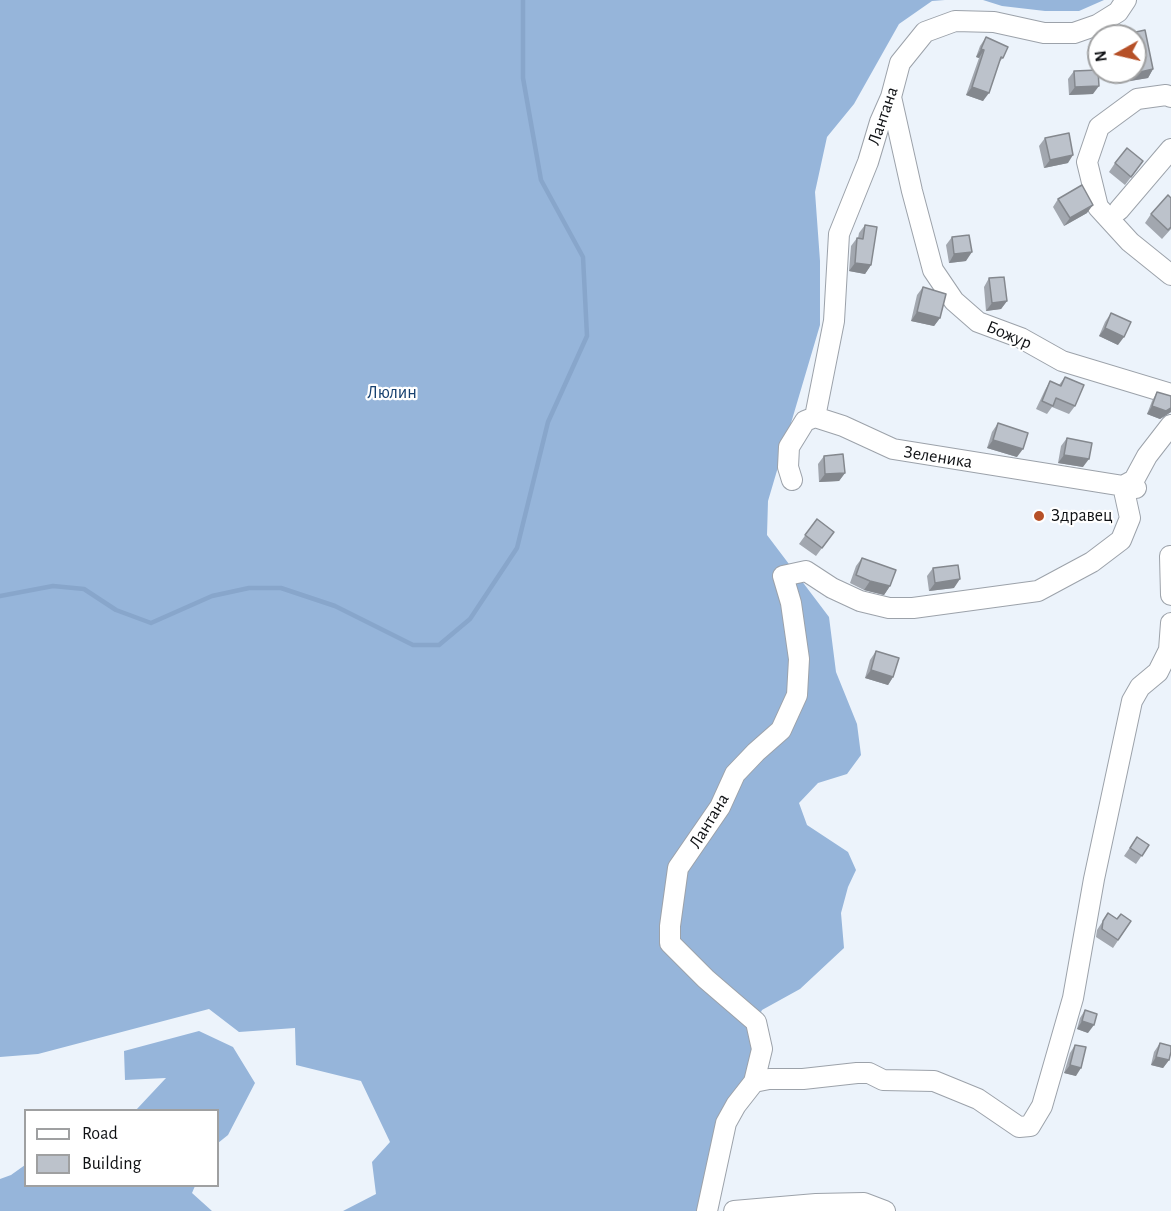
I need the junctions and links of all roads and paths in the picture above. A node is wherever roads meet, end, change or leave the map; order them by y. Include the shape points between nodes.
1 (1126, 0) edge
2 (891, 97) junction
3 (1171, 97) edge
4 (1171, 149) edge
5 (1119, 210) dead end
6 (1171, 275) edge
7 (1171, 394) edge
8 (815, 417) junction
9 (1171, 425) edge
10 (792, 480) dead end
11 (1132, 488) junction
12 (1170, 556) edge
13 (1171, 595) edge
14 (1171, 623) edge
15 (754, 1082) junction
16 (707, 1211) edge
17 (734, 1211) edge
18 (885, 1211) edge

1 - 2 street, Лантана via 1118,12 1097,26 1074,33 1044,33 994,22 955,21 925,32 900,63
2 - 7 street, Божур via 933,270 954,301 978,322 1021,338 1062,362
2 - 8 street, Лантана via 839,234 834,321
3 - 6 street via 1137,99 1099,127 1087,162 1098,207 1130,242
4 - 5 street
8 - 10 street via 805,421 789,447
8 - 11 street, Зеленика via 893,449
9 - 11 street via 1147,456
11 - 15 street, Лантана via 1130,518 1121,540 1092,562 1038,591 889,609 860,601 806,572 783,576 799,659 797,695 781,730 735,774 720,807 678,868 666,934 706,979 756,1022 762,1049
12 - 13 street
14 - 15 street via 1169,650 1158,672 1140,687 1132,701 1073,998 1042,1106 1030,1126 1019,1127 978,1099 934,1081 884,1080 869,1073 857,1073
15 - 16 street via 726,1123
17 - 18 street via 864,1203

